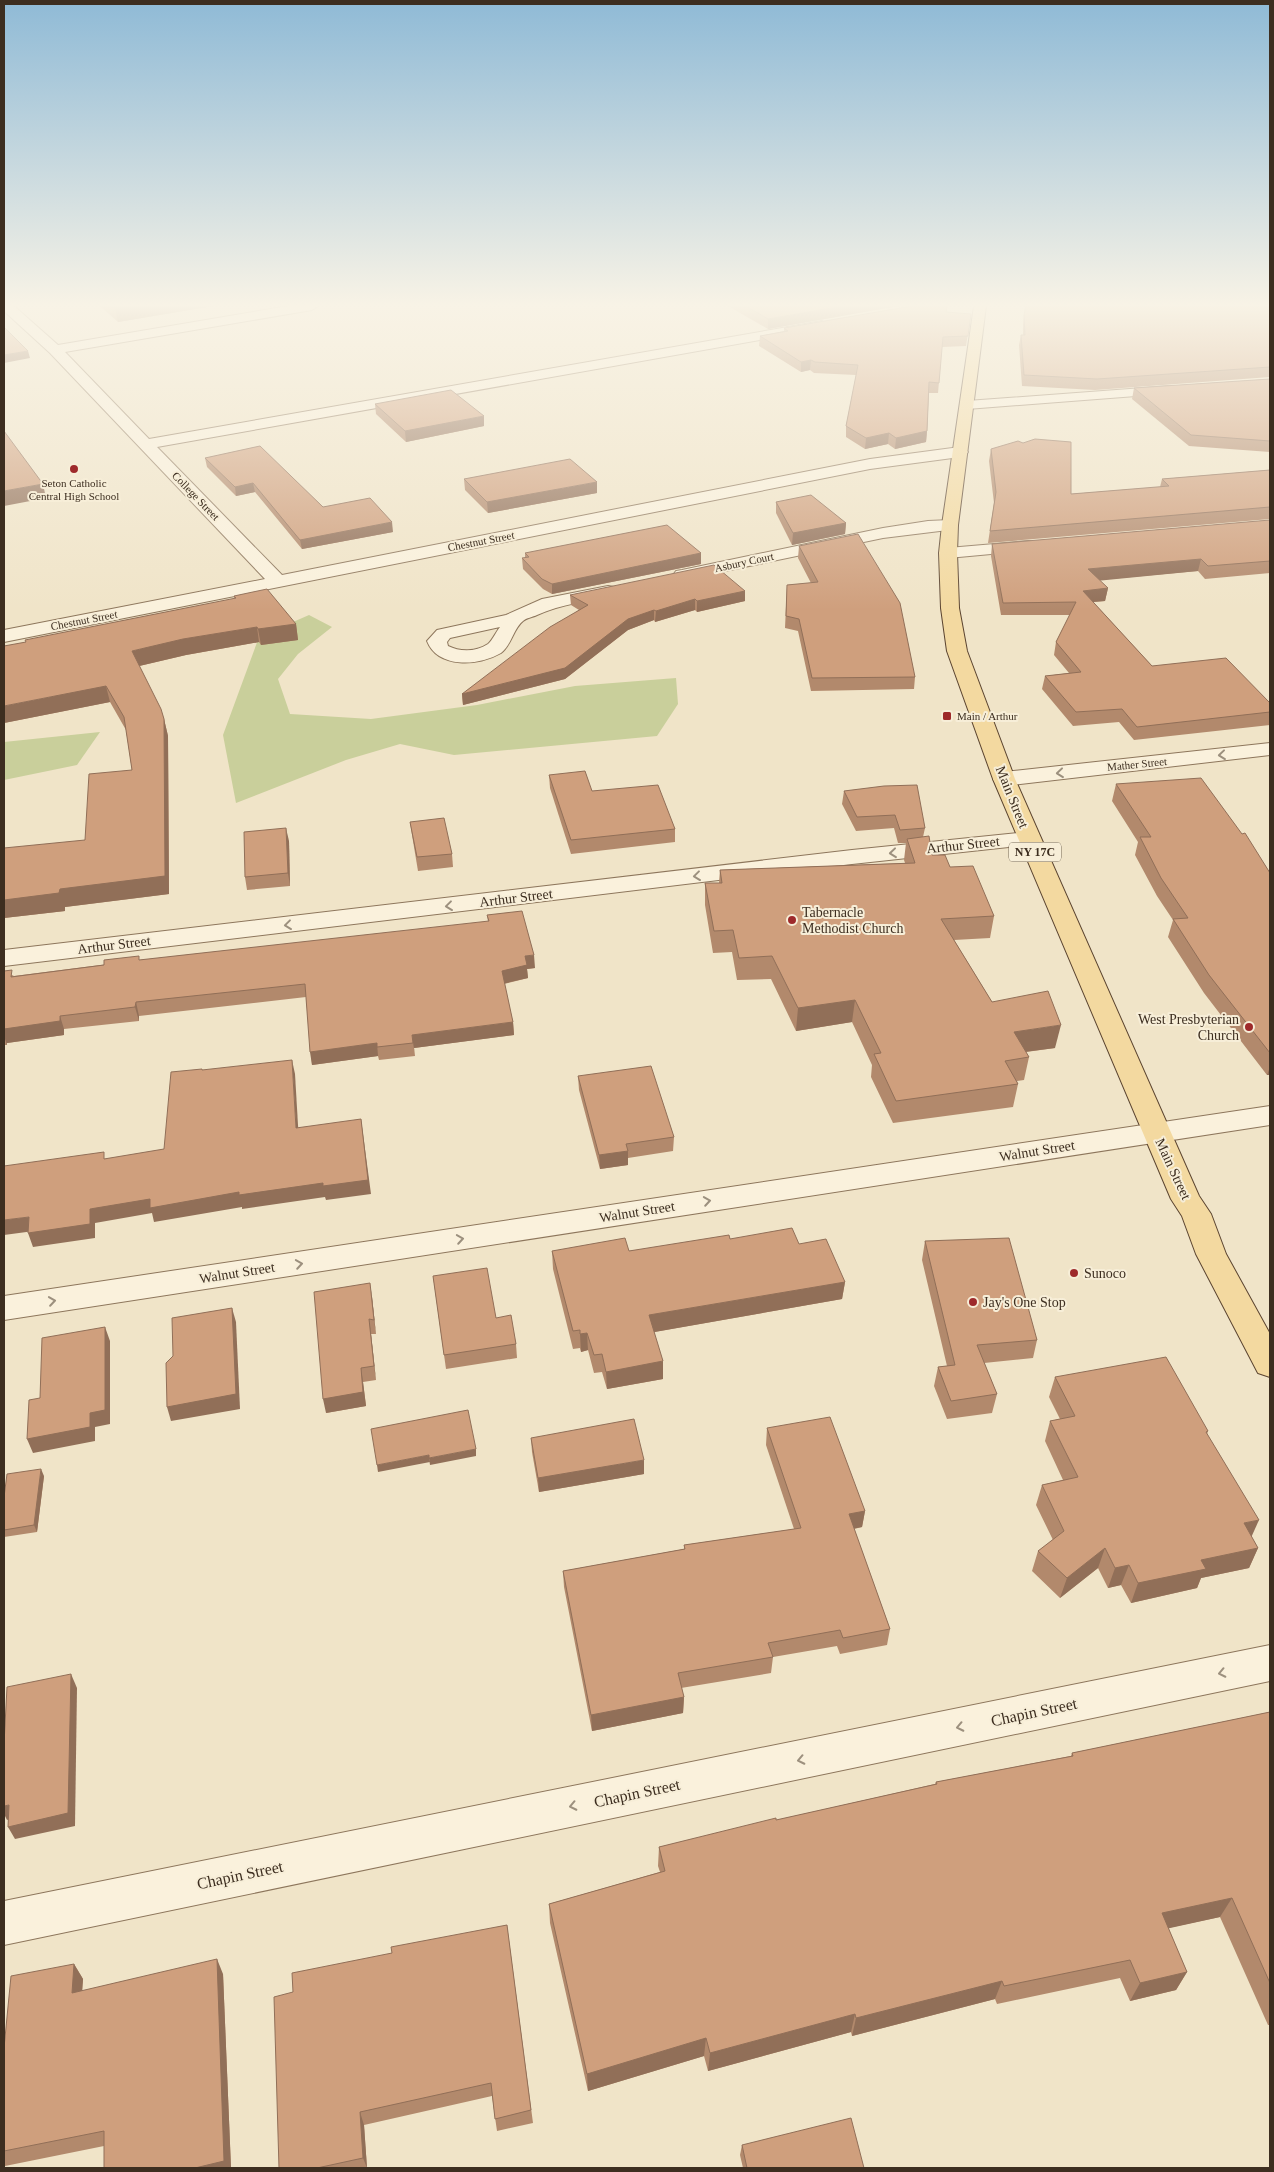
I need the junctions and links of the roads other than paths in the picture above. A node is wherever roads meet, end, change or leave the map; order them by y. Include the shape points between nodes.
1 (111, 407) edge
2 (354, 407) edge
3 (967, 407) edge
4 (146, 444) junction
5 (960, 452) junction
6 (950, 525) junction
7 (1048, 544) edge
8 (948, 553) junction
9 (664, 579) edge
10 (278, 582) junction
11 (626, 587) edge
12 (512, 619) dead end
13 (4, 636) edge
14 (1270, 750) edge
15 (1004, 779) junction
16 (1029, 838) junction
17 (4, 958) edge
18 (1270, 1115) edge
19 (1156, 1133) junction
20 (4, 1308) edge
21 (1270, 1364) edge
22 (1270, 1664) edge
23 (4, 1923) edge

1 - 4 street, College Street
2 - 4 street
3 - 5 main road, Main Street / NY 17C
4 - 10 street, College Street
5 - 6 main road, Main Street / NY 17C
5 - 10 street, Chestnut Street via 870,464
6 - 8 main road, Main Street / NY 17C
6 - 9 street, Asbury Court via 883,533
7 - 8 street
8 - 15 main road, Main Street / NY 17C via 950,608 957,651
10 - 13 street, Chestnut Street
11 - 12 street via 550,603
14 -> 15 street, Mather Street
15 - 16 main road, Main Street / NY 17C
16 -> 17 street, Arthur Street
16 - 19 main road, Main Street / NY 17C
18 - 19 street, Walnut Street
20 -> 19 street, Walnut Street
19 - 21 main road, Main Street / NY 17C via 1196,1214 1211,1254
22 -> 23 street, Chapin Street

